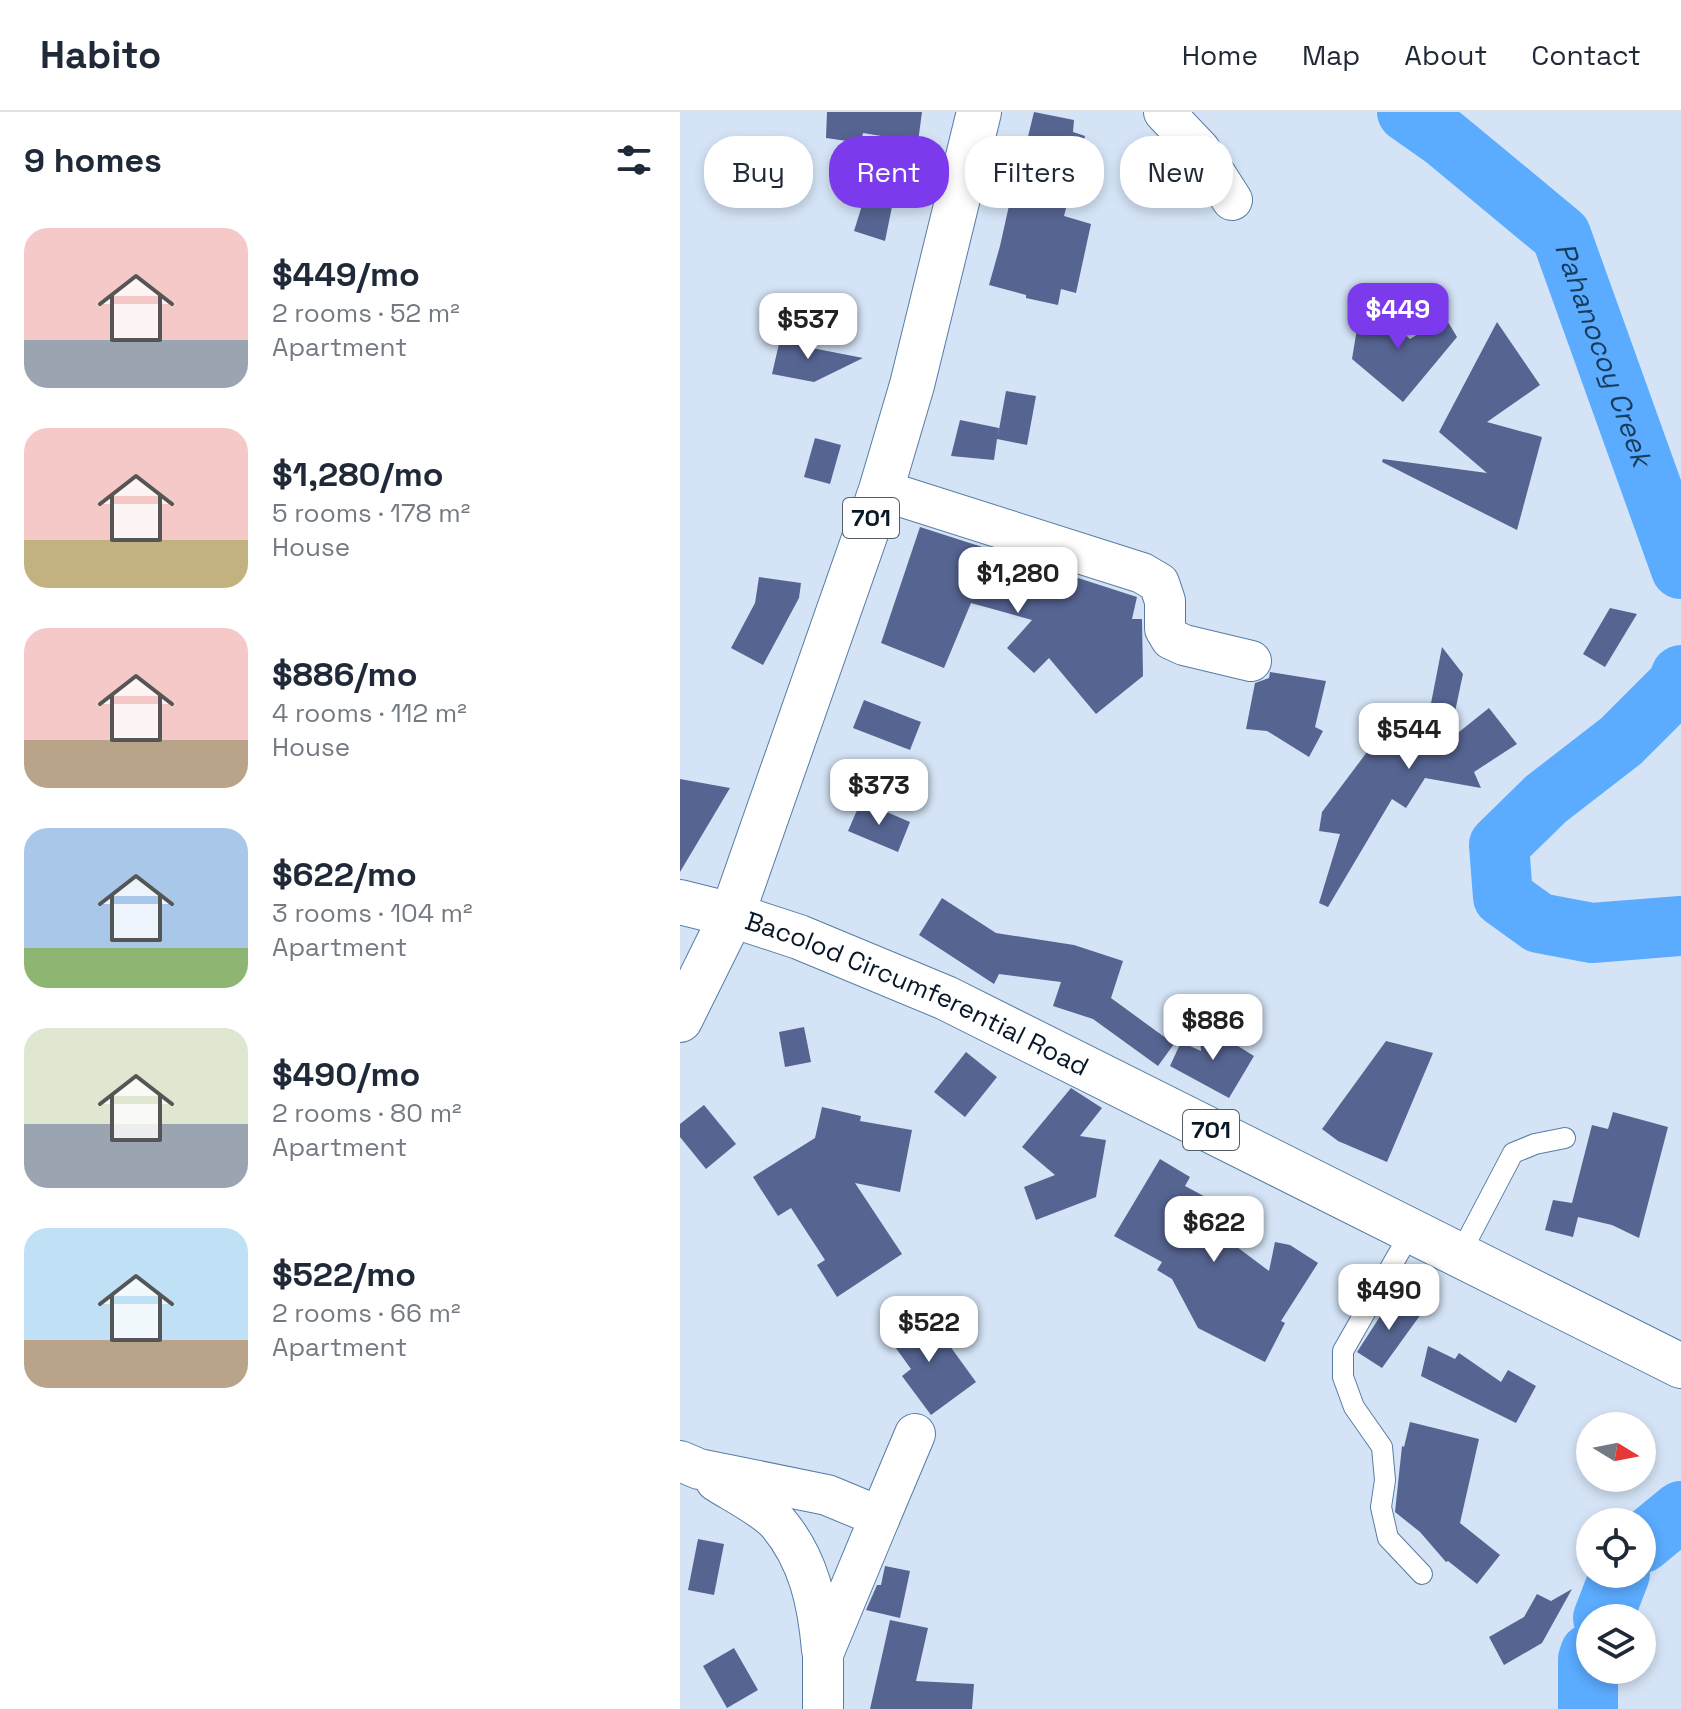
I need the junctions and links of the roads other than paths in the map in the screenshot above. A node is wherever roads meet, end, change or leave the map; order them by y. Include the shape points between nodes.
1 (979, 112) edge
2 (1164, 112) edge
3 (1187, 136) edge
4 (881, 490) junction
5 (1251, 661) dead end
6 (680, 902) edge
7 (732, 915) junction
8 (680, 1020) edge
9 (1565, 1138) dead end
10 (1412, 1230) junction
11 (1460, 1254) junction
12 (1681, 1366) edge
13 (915, 1434) dead end
14 (689, 1465) edge
15 (880, 1517) junction
16 (1422, 1574) dead end
17 (823, 1654) junction
18 (823, 1709) edge

1 - 4 main road, Bacolod Circumferential Road / 701
2 - 3 street
4 - 5 street via 1142,573 1159,583 1171,639
4 - 7 main road, Bacolod Circumferential Road / 701
6 - 7 main road
7 - 8 main road
7 - 10 main road, Bacolod Circumferential Road / 701 via 946,998
9 - 11 lane via 1513,1153
10 - 11 main road, Bacolod Circumferential Road / 701
10 - 16 lane via 1343,1351 1343,1377 1354,1407 1382,1447 1381,1507 1388,1538
11 - 12 main road, Bacolod Circumferential Road / 701
13 - 15 street
14 - 15 street via 827,1495
14 - 17 street via 777,1521 806,1567 818,1606
15 - 17 street
17 - 18 street

